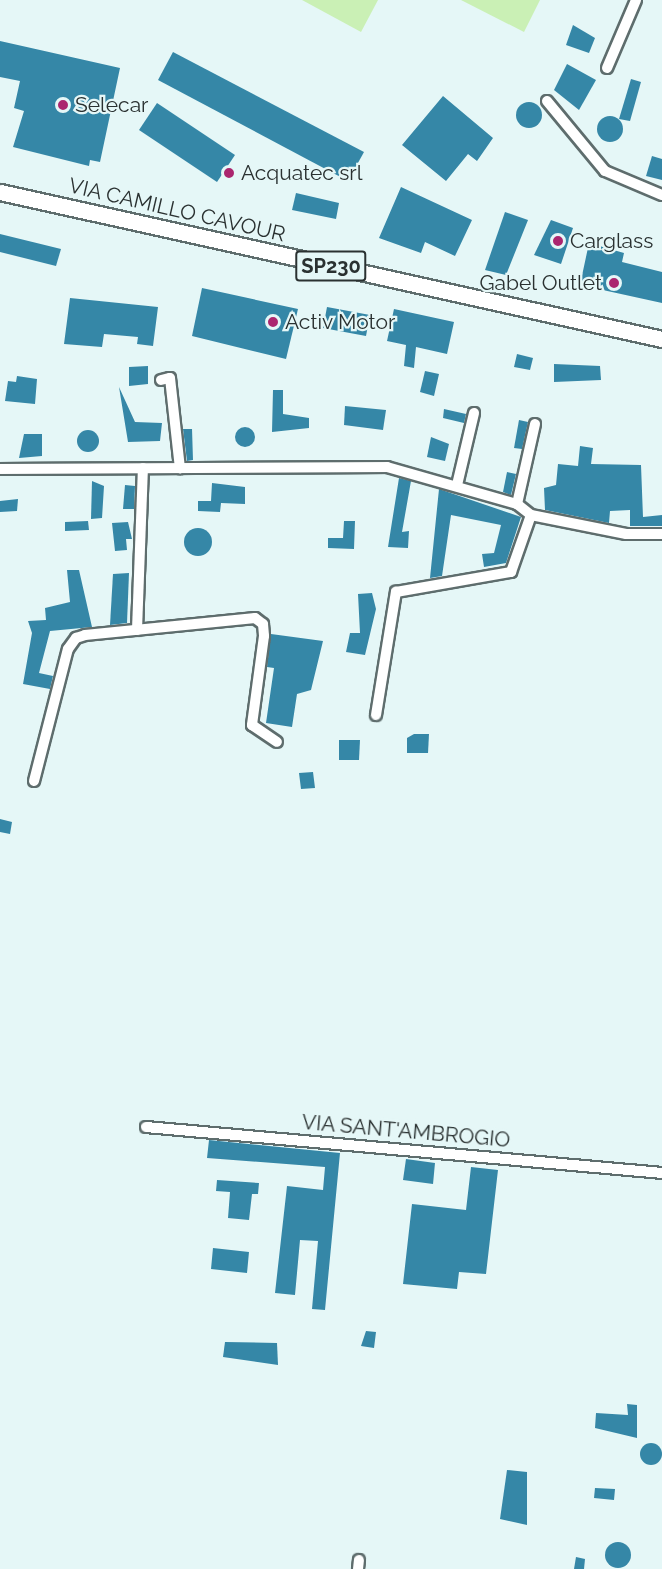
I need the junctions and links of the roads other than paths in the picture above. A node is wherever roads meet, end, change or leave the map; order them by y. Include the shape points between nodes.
1 (636, 0) edge
2 (607, 68) dead end
3 (547, 101) dead end
4 (0, 192) edge
5 (662, 195) edge
6 (662, 339) edge
7 (160, 380) dead end
8 (474, 413) dead end
9 (535, 424) dead end
10 (143, 468) junction
11 (180, 468) junction
12 (0, 470) edge
13 (457, 485) junction
14 (517, 504) junction
15 (531, 515) junction
16 (662, 534) edge
17 (137, 630) junction
18 (376, 715) dead end
19 (277, 742) dead end
20 (34, 781) dead end
21 (146, 1127) dead end
22 (662, 1173) edge

1 - 2 street
3 - 5 street via 605,171
4 - 6 main road, VIA CAMILLO CAVOUR / SP230
7 - 11 street via 170,378
8 - 13 street
9 - 14 street
10 - 11 street
10 - 12 street
10 - 17 street
11 - 13 street via 387,468
13 - 14 street
14 - 15 street
15 - 16 street via 626,534
15 - 18 street via 511,572 396,592
17 - 19 street via 255,618 263,624 250,710 252,725
17 - 20 street via 76,638
21 - 22 street, VIA SANT'AMBROGIO

